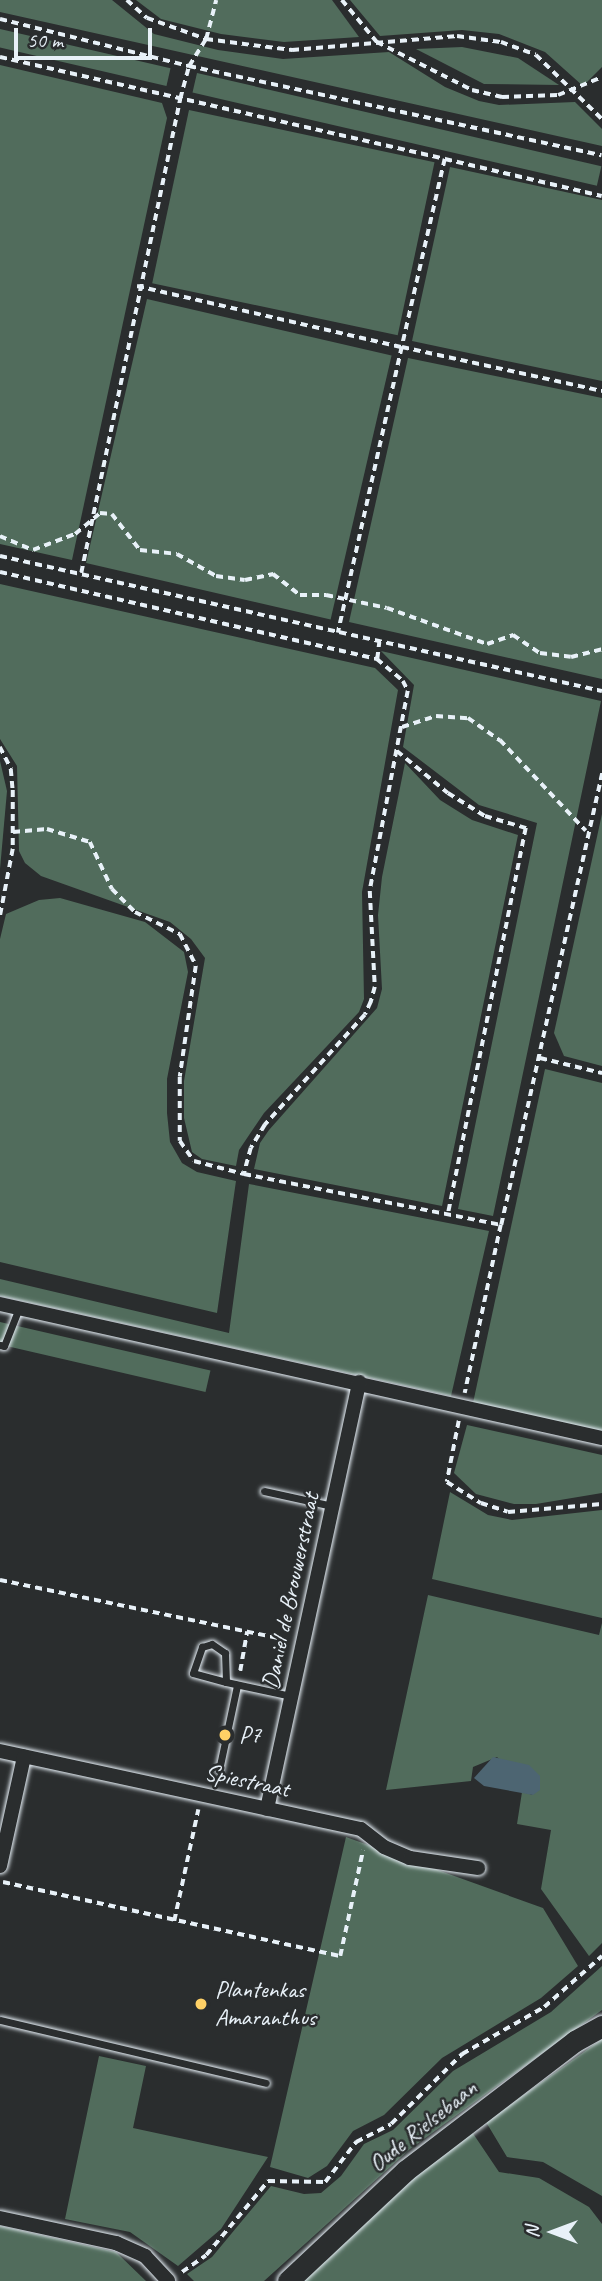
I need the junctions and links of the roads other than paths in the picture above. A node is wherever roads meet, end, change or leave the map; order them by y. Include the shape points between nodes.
1 (0, 1304) edge
2 (19, 1308) junction
3 (0, 1345) edge
4 (359, 1382) junction
5 (602, 1438) edge
6 (264, 1491) dead end
7 (332, 1506) junction
8 (226, 1682) junction
9 (237, 1685) junction
10 (291, 1696) junction
11 (0, 1751) edge
12 (24, 1757) junction
13 (219, 1770) dead end
14 (267, 1809) junction
15 (0, 1866) edge
16 (478, 1868) dead end
17 (0, 2020) edge
18 (602, 2026) edge
19 (266, 2083) dead end
20 (0, 2218) edge
21 (168, 2281) edge
22 (288, 2281) edge

1 - 2 street
2 - 3 lane via 4,1346
2 - 4 street
4 - 5 street
4 - 7 street, Daniel de Brouwerstraat
6 - 7 lane
7 - 10 street, Daniel de Brouwerstraat
8 - 8 lane via 225,1653 212,1644 205,1645 194,1661 193,1673
8 - 9 lane
9 - 10 lane
9 - 13 lane
10 - 14 street, Daniel de Brouwerstraat
11 - 12 street, Spiestraat
12 - 14 street, Spiestraat
12 - 15 street
14 - 16 street, Spiestraat via 367,1834 411,1858
17 - 19 lane
18 - 22 street, Oude Rielsebaan via 575,2041 405,2171
20 - 21 street via 116,2243 145,2256

